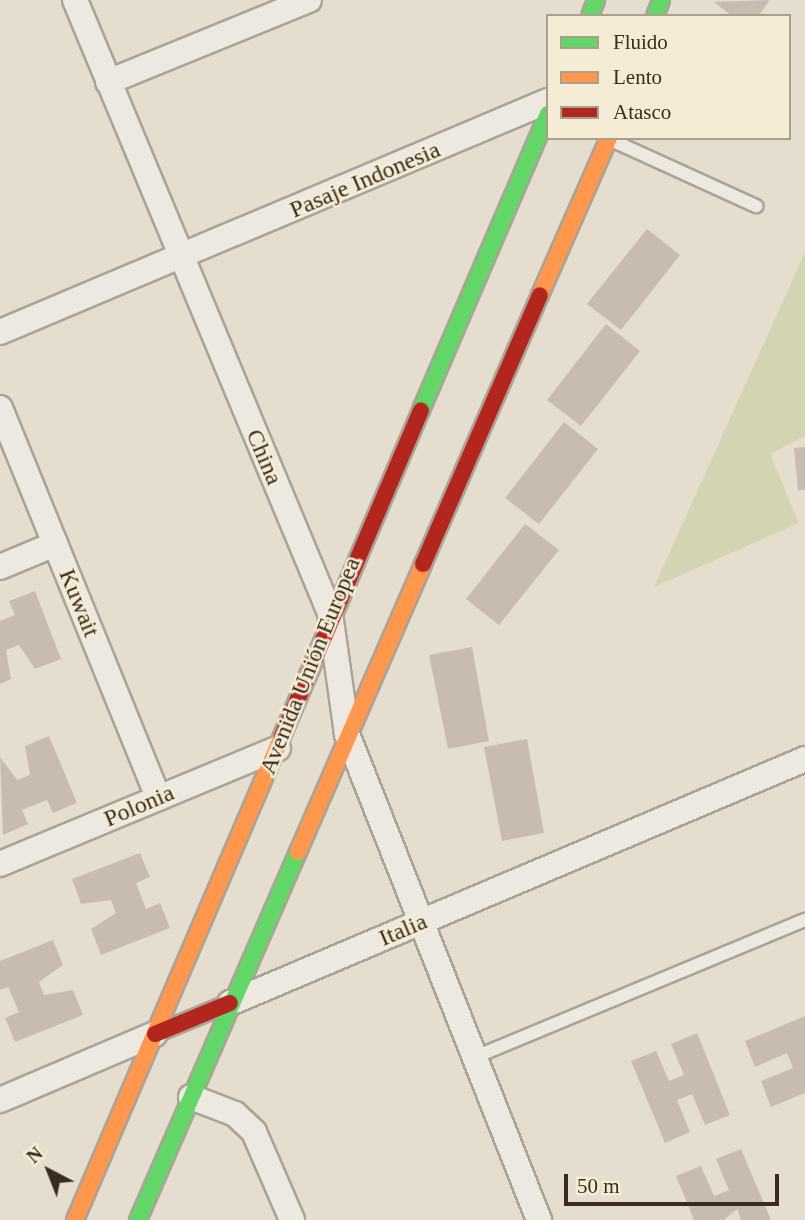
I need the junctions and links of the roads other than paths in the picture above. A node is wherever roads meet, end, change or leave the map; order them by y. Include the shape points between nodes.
1 (75, 0) edge
2 (309, 0) edge
3 (108, 82) junction
4 (546, 103) edge
5 (546, 119) edge
6 (609, 140) edge
7 (611, 140) edge
8 (755, 206) dead end
9 (182, 260) junction
10 (0, 332) edge
11 (0, 408) edge
12 (55, 544) junction
13 (0, 567) edge
14 (330, 613) junction
15 (347, 734) junction
16 (278, 748) junction
17 (805, 759) edge
18 (158, 798) junction
19 (0, 864) edge
20 (805, 920) edge
21 (418, 924) junction
22 (230, 1003) junction
23 (155, 1034) junction
24 (473, 1058) junction
25 (191, 1097) junction
26 (0, 1100) edge
27 (75, 1220) edge
28 (138, 1220) edge
29 (292, 1220) edge
30 (539, 1220) edge

1 - 3 street, China
2 - 3 street
3 - 9 street, China
4 - 9 street, Pasaje Indonesia
5 - 14 street, Avenida Unión Europea
6 - 15 street
7 - 8 lane
9 - 10 street, Pasaje Indonesia
9 - 14 street, China
11 - 12 street, Kuwait
12 - 13 street
12 - 18 street, Kuwait
14 - 15 street, China
14 - 16 street, Avenida Unión Europea
15 - 21 street, China
15 - 22 street
16 - 18 street, Polonia
16 - 23 street, Avenida Unión Europea
17 - 21 street, Italia
18 - 19 street, Polonia
20 - 24 lane
21 - 22 street, Italia
21 - 24 street, China
22 - 23 street, Italia
22 - 25 street
23 - 26 street, Italia
23 - 27 street, Avenida Unión Europea
24 - 30 street, China
25 - 28 street
25 - 29 street via 235,1114 254,1132

